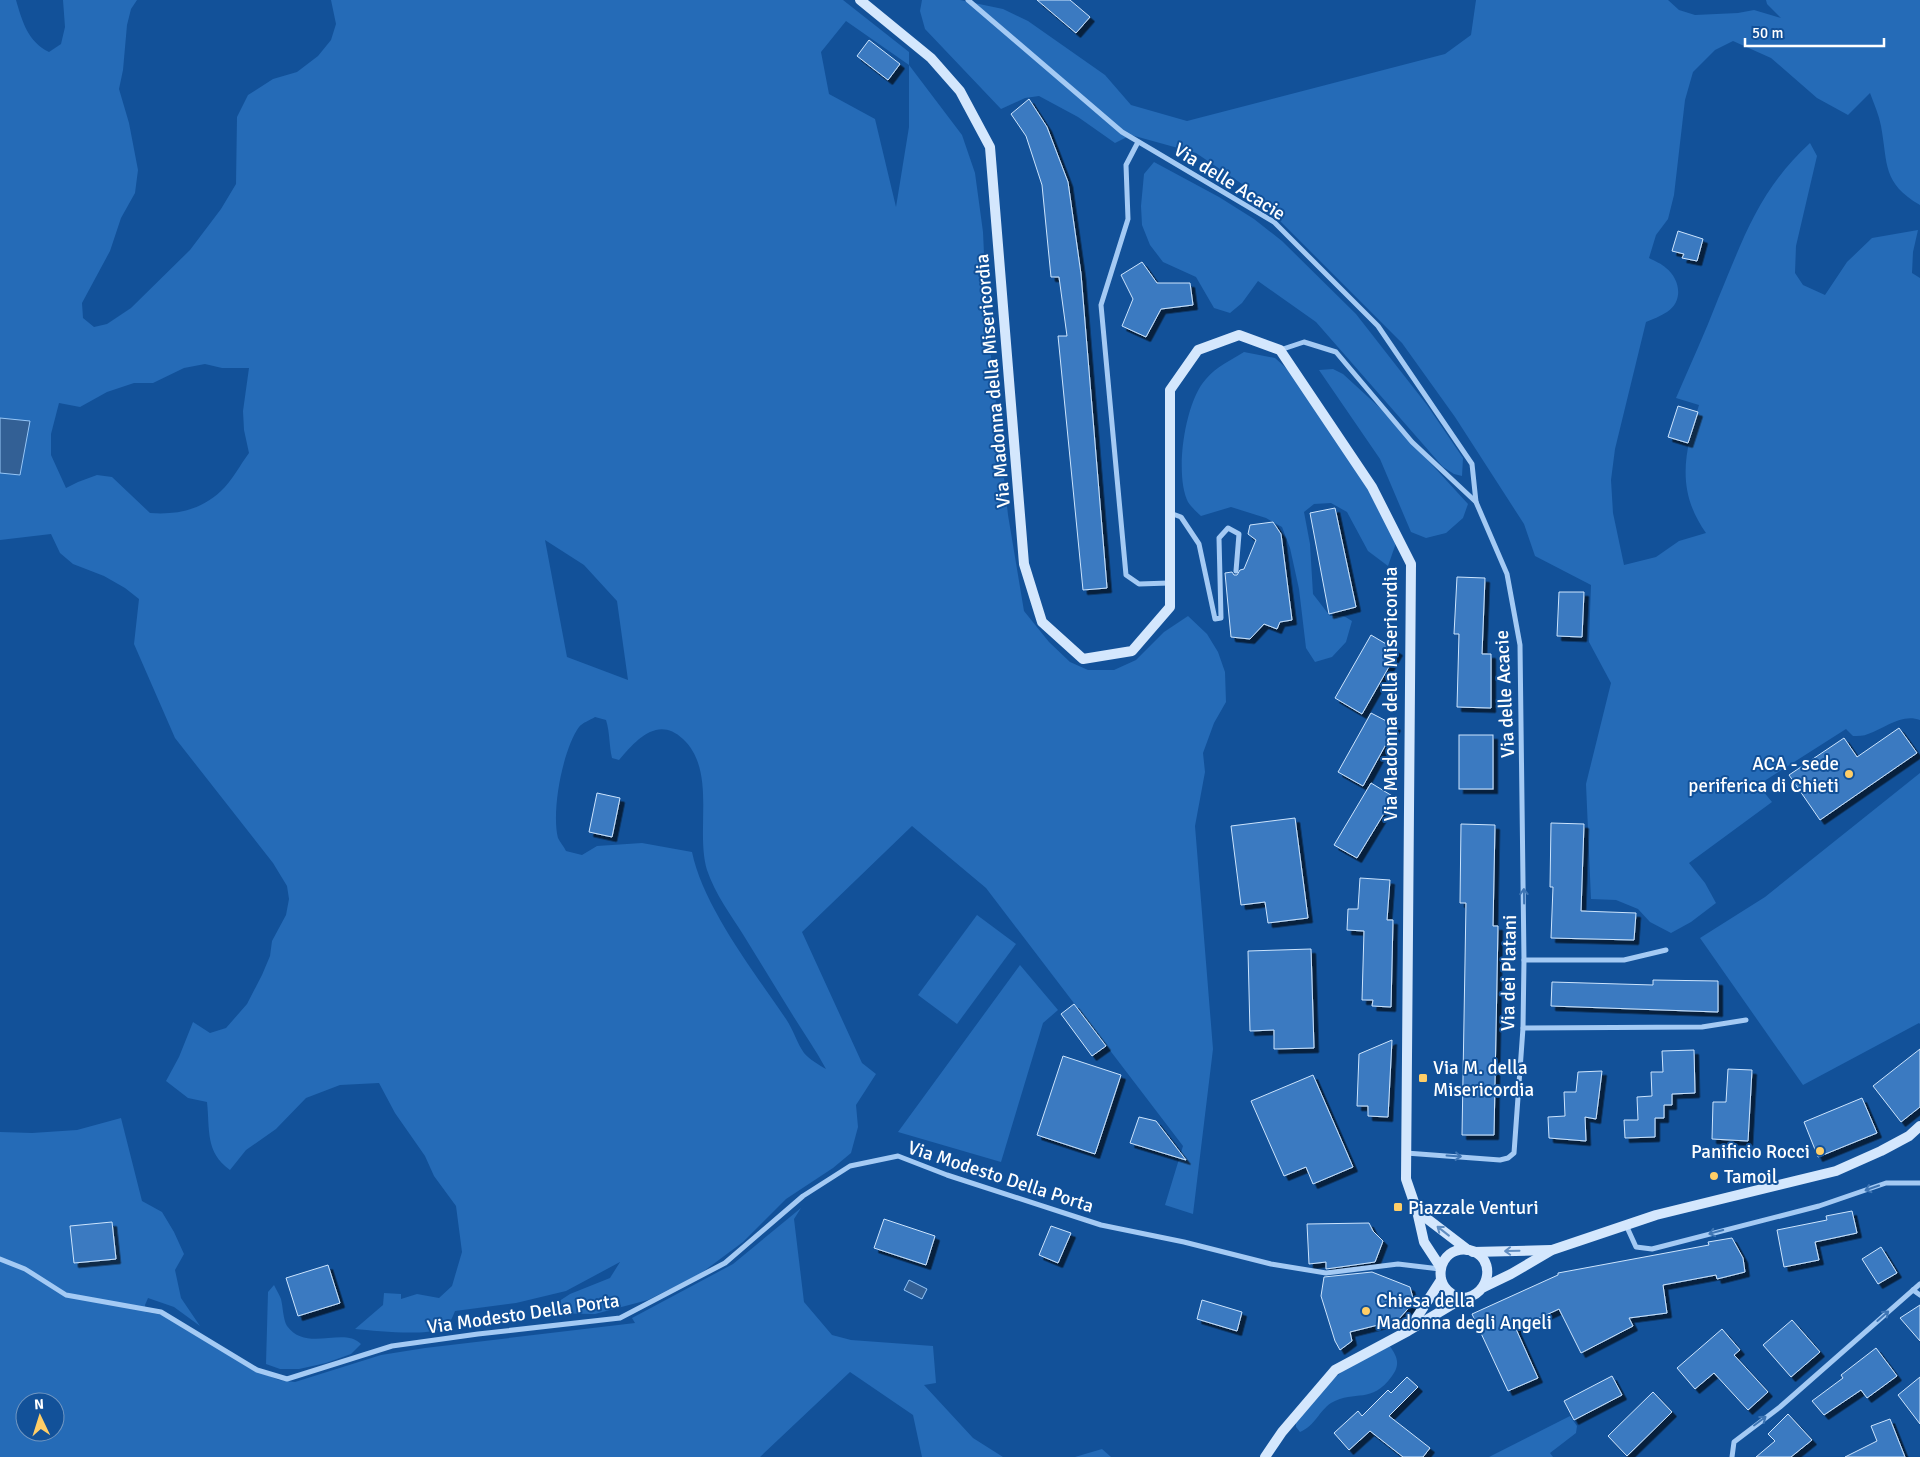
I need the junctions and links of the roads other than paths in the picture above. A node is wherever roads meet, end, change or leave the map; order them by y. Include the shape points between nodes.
1 (860, 0) edge
2 (968, 0) edge
3 (1138, 142) junction
4 (1280, 350) junction
5 (1476, 502) junction
6 (1170, 512) junction
7 (1236, 571) dead end
8 (1170, 582) junction
9 (1522, 802) joint
10 (1666, 950) dead end
11 (1524, 960) junction
12 (1746, 1020) dead end
13 (1523, 1028) junction
14 (1920, 1126) edge
15 (1405, 1153) junction
16 (1920, 1182) edge
17 (1417, 1211) junction
18 (1626, 1225) junction
19 (1552, 1250) junction
20 (1470, 1251) junction
21 (0, 1259) edge
22 (1440, 1268) junction
23 (1441, 1280) junction
24 (1920, 1284) edge
25 (1484, 1287) junction
26 (1913, 1290) junction
27 (1920, 1295) edge
28 (1463, 1298) junction
29 (1408, 1331) junction
30 (1265, 1457) edge
31 (1732, 1457) edge

1 - 8 main road, Via Madonna della Misericordia via 932,58 960,91 990,147 1024,564 1042,622 1083,659 1132,651 1170,606
2 - 3 street, Via delle Acacie via 1122,132
3 - 5 street, Via delle Acacie via 1274,222 1378,326 1472,464
3 - 8 street via 1126,165 1128,219 1101,306 1126,574 1139,584
4 - 5 street, Via delle Acacie via 1304,342 1336,352 1412,442
4 - 6 main road, Via Madonna della Misericordia via 1240,335 1198,350 1170,390
4 - 15 main road, Via Madonna della Misericordia via 1372,487 1411,564
5 - 9 street, Via delle Acacie via 1507,574 1520,646
6 - 7 street via 1180,518 1199,544 1214,619 1221,618 1219,538 1228,528 1239,534
6 - 8 main road, Via Madonna della Misericordia
11 -> 9 street, Via dei Platani
10 - 11 street via 1624,960
11 - 13 street, Via dei Platani
12 - 13 street via 1702,1027
15 -> 13 street, Via dei Platani via 1500,1160 1514,1153
14 - 18 main road via 1909,1136 1836,1171
15 - 17 main road, Via Madonna della Misericordia via 1406,1180
16 -> 18 street via 1886,1183 1819,1206 1652,1249 1636,1246
20 -> 17 main road
17 - 22 main road, Via Madonna della Misericordia via 1424,1242
18 - 19 main road
19 -> 20 main road
19 - 25 main road
20 - 22 main road via 1461,1250 1449,1255
20 - 25 main road via 1486,1265 1488,1275
21 - 22 street, Via Modesto Della Porta via 25,1269 66,1295 161,1312 257,1370 286,1379 392,1346 620,1318 725,1263 803,1196 850,1166 898,1156 1101,1225 1271,1264 1326,1273 1398,1264
22 - 23 main road
23 - 28 main road via 1451,1294
23 - 29 main road
24 - 26 street
25 - 28 main road via 1473,1296
26 - 27 street
31 -> 26 street via 1734,1442 1780,1407
28 - 29 main road
29 - 30 main road via 1335,1370

